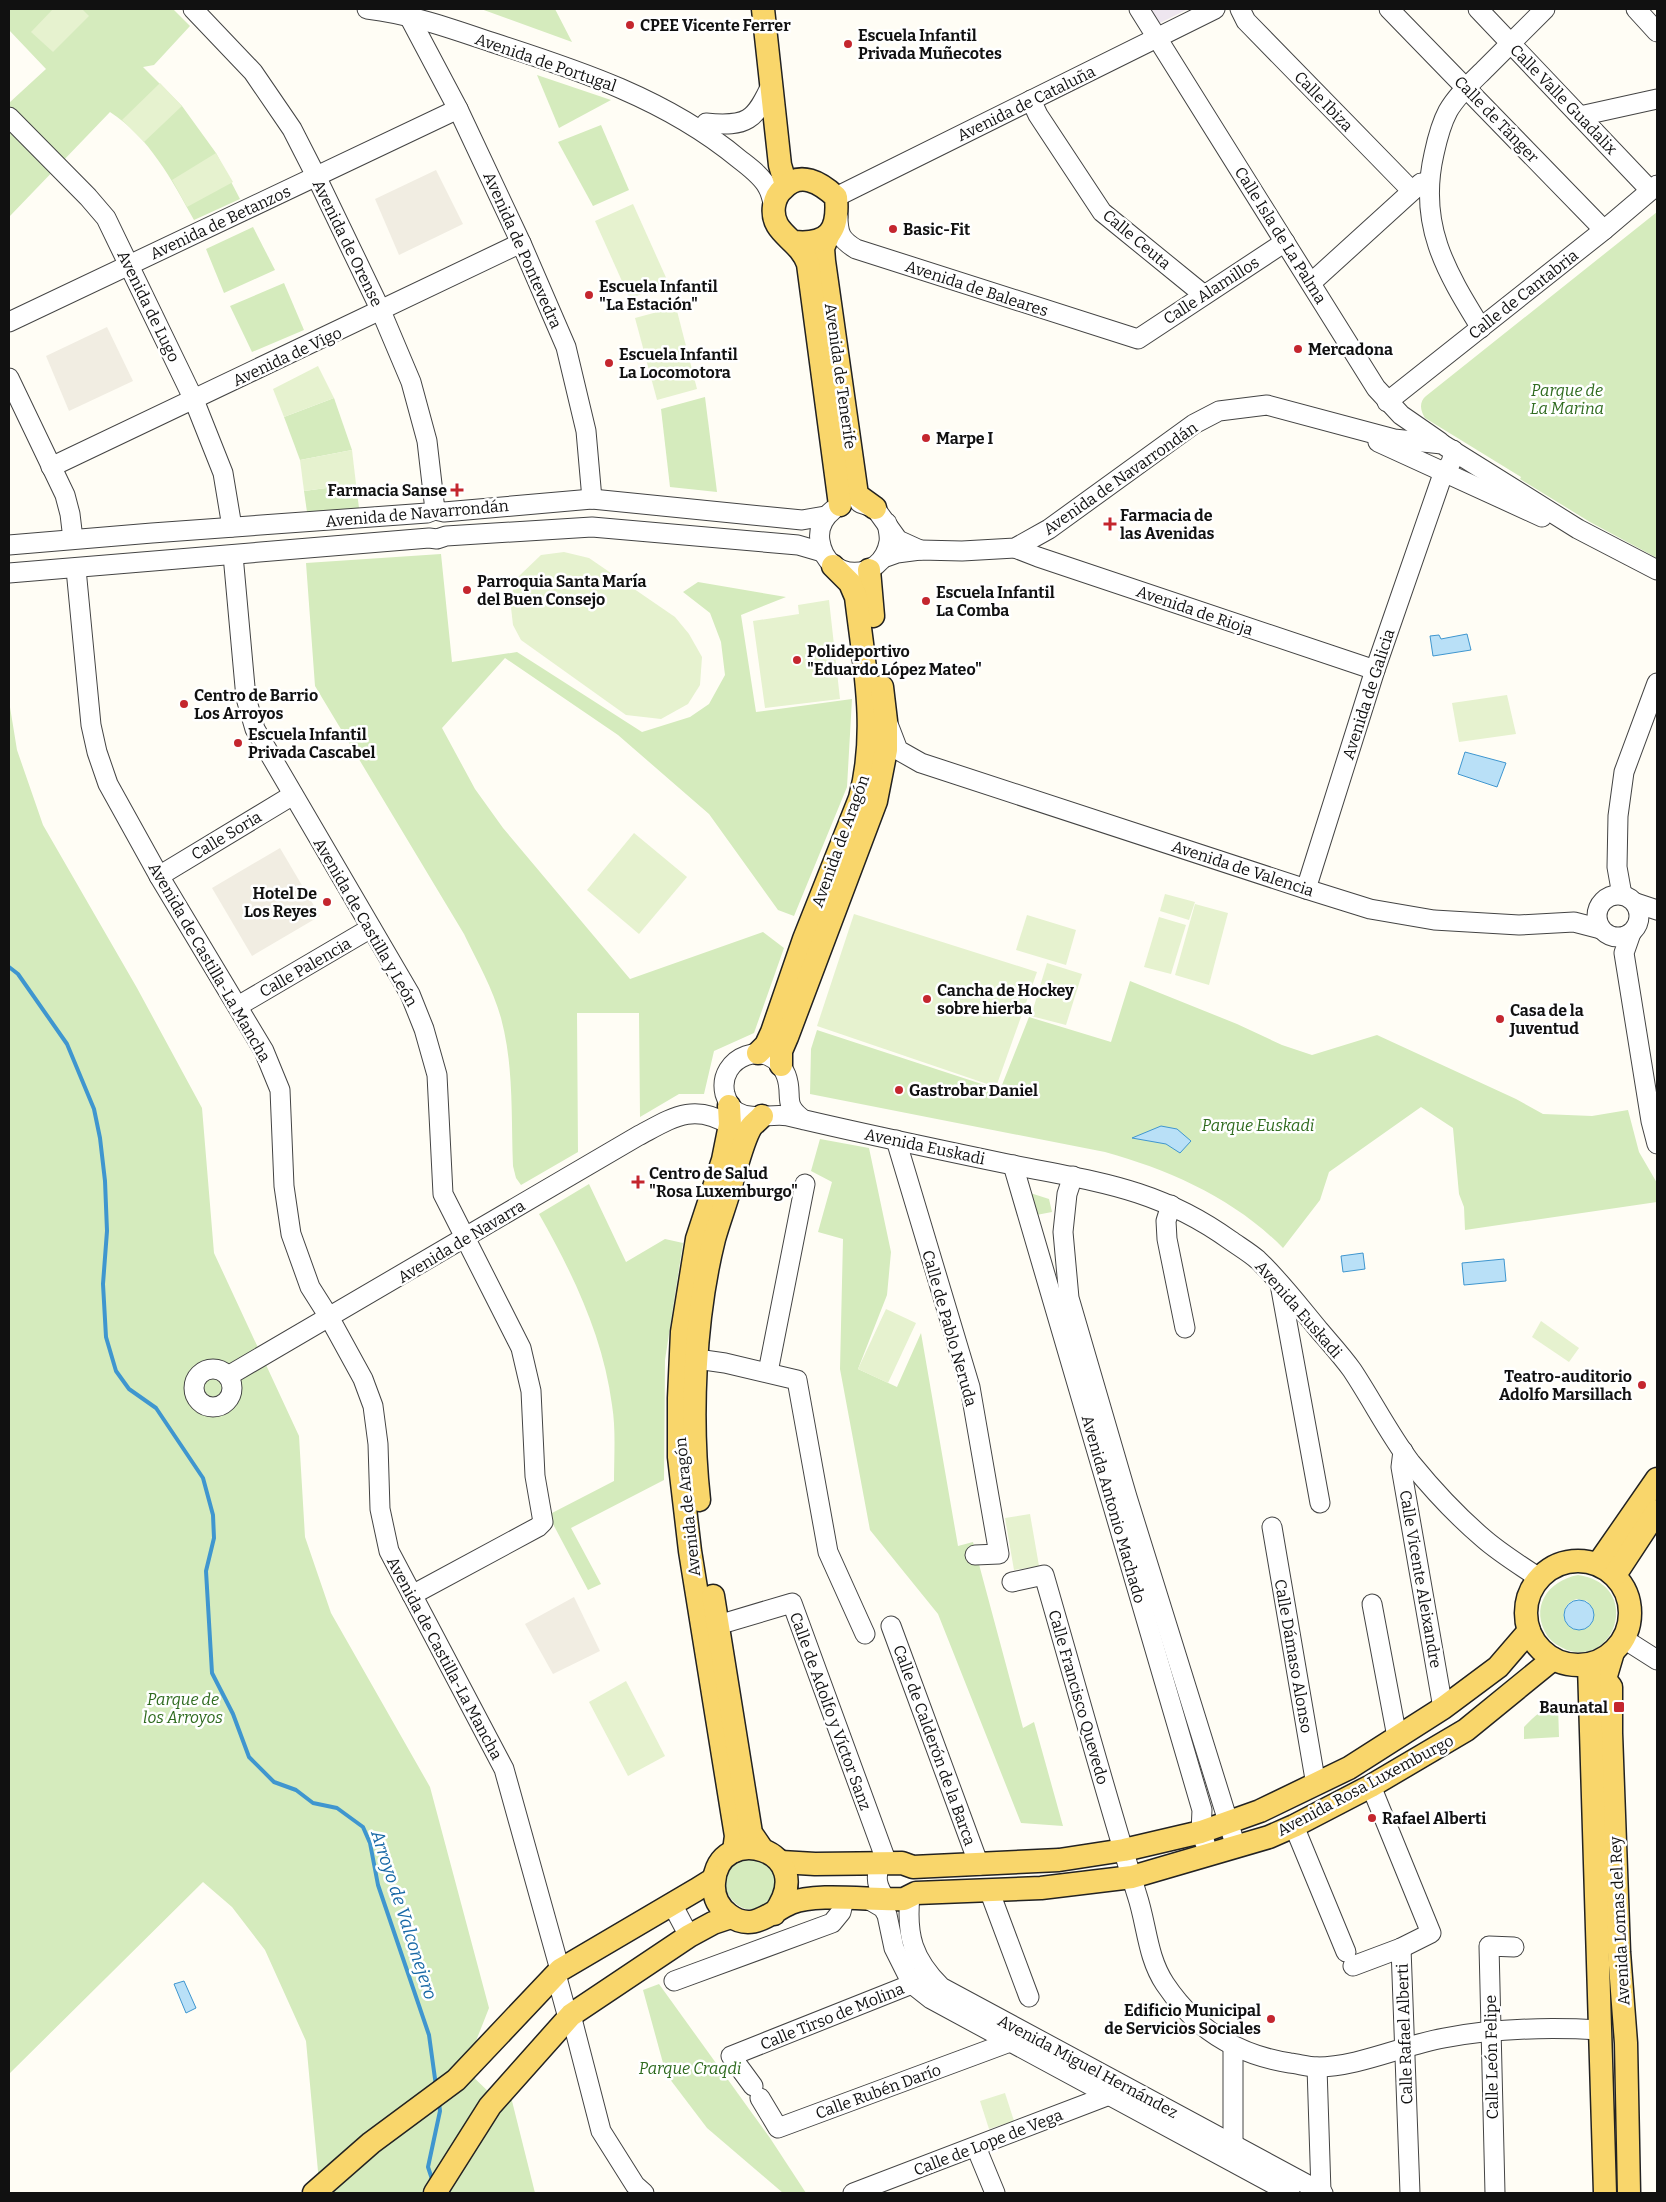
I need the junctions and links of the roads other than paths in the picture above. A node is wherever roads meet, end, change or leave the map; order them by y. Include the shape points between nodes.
1 (193, 9) edge
2 (367, 9) edge
3 (763, 9) edge
4 (779, 9) edge
5 (1139, 9) edge
6 (1215, 9) edge
7 (1240, 9) edge
8 (1389, 9) edge
9 (1478, 9) edge
10 (1545, 9) edge
11 (1636, 9) edge
12 (409, 11) edge
13 (1657, 32) edge
14 (1157, 38) junction
15 (1511, 43) junction
16 (772, 83) junction
17 (1466, 88) junction
18 (1657, 99) edge
19 (1031, 100) junction
20 (458, 109) junction
21 (1580, 116) junction
22 (9, 117) edge
23 (706, 123) junction
24 (316, 176) junction
25 (1429, 176) junction
26 (809, 180) junction
27 (1654, 187) edge
28 (1412, 191) junction
29 (781, 193) junction
30 (834, 217) junction
31 (1604, 230) junction
32 (794, 242) junction
33 (1285, 242) junction
34 (521, 244) junction
35 (130, 265) junction
36 (1311, 283) junction
37 (1204, 295) junction
38 (381, 311) junction
39 (9, 322) edge
40 (1481, 328) junction
41 (1138, 339) joint
42 (9, 378) edge
43 (194, 400) junction
44 (1387, 402) junction
45 (1319, 417) junction
46 (1442, 446) junction
47 (1425, 463) junction
48 (52, 467) junction
49 (1444, 471) junction
50 (592, 500) junction
51 (1434, 500) junction
52 (833, 510) junction
53 (435, 512) junction
54 (881, 516) junction
55 (593, 527) junction
56 (230, 528) junction
57 (1578, 529) junction
58 (438, 537) junction
59 (74, 539) junction
60 (9, 545) edge
61 (1015, 548) junction
62 (920, 550) junction
63 (232, 555) junction
64 (828, 559) junction
65 (876, 564) junction
66 (77, 568) junction
67 (1657, 570) edge
68 (9, 573) edge
69 (1375, 670) junction
70 (1657, 683) edge
71 (886, 721) junction
72 (921, 763) junction
73 (882, 776) junction
74 (293, 795) junction
75 (159, 876) junction
76 (1306, 889) junction
77 (1657, 912) edge
78 (1618, 915) junction
79 (372, 928) junction
80 (238, 1006) junction
81 (758, 1053) junction
82 (781, 1065) junction
83 (788, 1090) junction
84 (728, 1106) junction
85 (696, 1112) junction
86 (765, 1116) junction
87 (804, 1120) junction
88 (896, 1140) junction
89 (1657, 1144) edge
90 (1013, 1165) junction
91 (1073, 1176) junction
92 (805, 1184) dead end
93 (1171, 1205) junction
94 (1063, 1232) junction
95 (1035, 1236) junction
96 (466, 1238) junction
97 (1280, 1282) junction
98 (330, 1317) junction
99 (1185, 1328) dead end
100 (697, 1359) junction
101 (768, 1372) junction
102 (228, 1376) dead end
103 (1403, 1451) junction
104 (1657, 1479) edge
105 (1320, 1502) dead end
106 (1657, 1510) edge
107 (1272, 1527) dead end
108 (975, 1555) dead end
109 (1607, 1570) junction
110 (1539, 1578) junction
111 (1012, 1582) dead end
112 (412, 1595) junction
113 (1372, 1604) dead end
114 (718, 1625) junction
115 (891, 1626) dead end
116 (1529, 1631) junction
117 (865, 1634) dead end
118 (1618, 1646) junction
119 (1553, 1659) junction
120 (1657, 1660) edge
121 (1589, 1665) junction
122 (1443, 1708) junction
123 (1397, 1737) junction
124 (1215, 1782) junction
125 (1316, 1785) junction
126 (1371, 1786) junction
127 (1197, 1792) junction
128 (1228, 1822) junction
129 (1294, 1826) junction
130 (1201, 1832) junction
131 (1236, 1847) junction
132 (762, 1849) junction
133 (1124, 1850) junction
134 (734, 1851) junction
135 (1209, 1855) junction
136 (781, 1862) junction
137 (884, 1864) junction
138 (979, 1865) junction
139 (913, 1868) junction
140 (714, 1876) junction
141 (1132, 1877) junction
142 (989, 1890) junction
143 (913, 1894) junction
144 (865, 1898) junction
145 (672, 1904) junction
146 (774, 1914) junction
147 (731, 1917) junction
148 (690, 1936) junction
149 (1514, 1947) dead end
150 (1401, 1948) junction
151 (560, 1971) junction
152 (920, 1978) junction
153 (674, 1982) dead end
154 (1029, 1997) dead end
155 (572, 2015) junction
156 (1489, 2030) junction
157 (1600, 2030) junction
158 (1010, 2042) junction
159 (1233, 2046) junction
160 (1405, 2047) junction
161 (1317, 2067) junction
162 (1110, 2088) junction
163 (756, 2092) joint
164 (1233, 2143) junction
165 (976, 2147) junction
166 (882, 2188) edge
167 (314, 2193) edge
168 (435, 2193) edge
169 (644, 2193) edge
170 (853, 2193) edge
171 (995, 2193) edge
172 (1290, 2193) edge
173 (1322, 2193) edge
174 (1410, 2193) edge
175 (1495, 2193) edge
176 (1605, 2193) edge
177 (1630, 2193) edge

1 - 24 street, Avenida de Orense via 253,72 292,128
2 - 12 street, Avenida de Portugal
3 - 16 main road
4 - 26 main road via 795,165
5 - 14 street, Calle Isla de La Palma
6 - 14 street, Avenida de Cataluña
7 - 28 street, Calle Ibiza via 1246,21
8 - 17 street, Calle de Tánger
9 - 15 street, Calle Valle Guadalix
10 - 15 street
11 - 13 street
12 - 20 street, Avenida de Pontevedra
12 - 23 street, Avenida de Portugal via 589,66 630,82
12 - 29 street, Avenida de Portugal via 627,90 692,124 758,174 768,188
14 - 19 street, Avenida de Cataluña
14 - 33 street, Calle Isla de La Palma
15 - 17 street
15 - 21 street, Calle Valle Guadalix
16 - 23 street, Avenida de Portugal via 761,105 748,120 736,124
16 - 29 main road
17 - 25 street via 1448,111 1438,136
17 - 31 street, Calle de Tánger
18 - 21 street
19 - 30 street, Avenida de Cataluña
19 - 37 street, Calle Ceuta via 1102,212
20 - 24 street, Avenida de Betanzos
20 - 34 street, Avenida de Pontevedra
21 - 27 street, Calle Valle Guadalix
22 - 35 street, Avenida de Lugo via 106,218
23 - 29 street, Avenida de Portugal via 763,169
24 - 35 street, Avenida de Betanzos
24 - 38 street, Avenida de Orense
25 - 28 street
25 - 40 street via 1428,205 1433,235 1461,296
26 - 29 main road via 796,180
26 - 30 main road via 823,186
27 - 31 street, Calle de Cantabria
28 - 36 street
29 - 32 main road via 778,228
30 - 32 main road via 812,243
30 - 41 street, Avenida de Baleares via 845,242 856,249
30 - 54 main road, Avenida de Tenerife via 823,248 824,261 857,495
31 - 40 street, Calle de Cantabria
32 - 52 main road, Avenida de Tenerife via 804,253 808,264
33 - 36 street, Calle Isla de La Palma
33 - 37 street, Calle Alamillos
34 - 38 street, Avenida de Vigo
34 - 50 street, Avenida de Pontevedra via 566,347 586,431
35 - 39 street, Avenida de Betanzos
35 - 43 street, Avenida de Lugo
36 - 44 street, Calle Isla de La Palma
37 - 41 street, Calle Alamillos
38 - 43 street, Avenida de Vigo
38 - 53 street, Avenida de Orense via 411,382 427,441
40 - 44 street, Calle de Cantabria
42 - 48 street, Avenida de Castilla-La Mancha
43 - 48 street, Avenida de Vigo
43 - 56 street, Avenida de Lugo via 223,473
44 - 46 street, Calle Isla de La Palma
45 - 46 street, Avenida de Navarrondán via 1394,439
45 - 47 street, Avenida de Navarrondán
45 - 61 street, Avenida de Navarrondán via 1267,405 1219,411 1194,424 1049,529
46 - 47 street via 1426,448
46 - 49 street via 1453,459
46 - 57 street, Avenida de Navarrondán
47 - 49 street, Avenida de Navarrondán
47 - 51 street, Avenida de Galicia via 1435,481
48 - 59 street, Avenida de Castilla-La Mancha via 65,495
49 - 51 street, Avenida de Galicia
49 - 57 street, Avenida de Navarrondán via 1528,512
50 - 52 street, Avenida de Navarrondán via 802,520
50 - 53 street, Avenida de Navarrondán
50 - 55 street, Avenida de Pontevedra via 602,514
51 - 69 street, Avenida de Galicia
52 - 54 street via 858,502
52 - 64 street via 819,534
53 - 56 street, Avenida de Navarrondán
53 - 58 street, Avenida de Orense via 448,524
54 - 62 street via 898,540
54 - 65 street via 890,541
55 - 58 street, Avenida de Navarrondán
55 - 64 street, Avenida de Navarrondán via 798,545
56 - 59 street, Avenida de Navarrondán
56 - 63 street, Avenida de Lugo via 241,542
57 - 67 street, Avenida de Navarrondán
58 - 63 street, Avenida de Navarrondán
59 - 60 street, Avenida de Navarrondán
59 - 66 street, Avenida de Castilla-La Mancha via 84,553
61 - 62 street, Avenida de Navarrondán
61 - 69 street, Avenida de Rioja
62 - 65 street via 897,553
63 - 66 street, Avenida de Navarrondán
63 - 74 street, Avenida de Castilla y León via 246,698 255,729
64 - 65 street via 850,573
64 - 81 main road, Avenida de Aragón via 850,584 856,597 870,720 866,777 772,1032
65 - 71 main road, Avenida de Aragón
66 - 68 street, Avenida de Navarrondán
66 - 75 street, Avenida de Castilla-La Mancha via 91,724 97,752 108,784
69 - 76 street, Avenida de Galicia
70 - 78 street via 1624,772 1618,816
71 - 72 street via 898,750
71 - 73 main road, Avenida de Aragón
72 - 73 street via 897,763
72 - 76 street, Avenida de Valencia
73 - 82 main road, Avenida de Aragón via 876,802 781,1051
74 - 75 street, Calle Soria
74 - 79 street, Avenida de Castilla y León
75 - 80 street, Avenida de Castilla-La Mancha
76 - 78 street, Avenida de Valencia via 1370,909 1434,920 1519,925 1574,922
77 - 78 street
78 - 89 street
79 - 80 street, Calle Palencia
79 - 96 street, Avenida de Castilla y León via 410,994 424,1029 437,1075 443,1194
80 - 98 street, Avenida de Castilla-La Mancha via 264,1051 280,1090 284,1186 290,1234 310,1287
81 - 82 street via 774,1058
81 - 84 street via 742,1057 730,1068
82 - 83 street
83 - 86 street via 779,1108
83 - 87 street via 789,1106
84 - 85 street via 719,1118
84 - 85 street via 718,1098
84 - 86 street via 738,1113
84 - 134 main road, Avenida de Aragón via 723,1160 697,1239 682,1332 679,1457 693,1569 736,1836
85 - 96 street, Avenida de Navarra via 679,1114 638,1136
86 - 87 street, Avenida Euskadi via 783,1115
86 - 100 main road, Avenida de Aragón via 751,1127 714,1240
87 - 88 street, Avenida Euskadi
88 - 90 street, Avenida Euskadi
88 - 108 street, Calle de Pablo Neruda via 970,1387 999,1554
90 - 91 street, Avenida Euskadi
90 - 95 street, Avenida Antonio Machado
91 - 93 street, Avenida Euskadi via 1139,1192
91 - 94 street, Avenida Antonio Machado via 1067,1194
92 - 101 street
93 - 97 street, Avenida Euskadi via 1206,1223 1255,1258
93 - 99 street via 1166,1221 1167,1239
94 - 95 street via 1050,1230
94 - 124 street, Avenida Antonio Machado via 1069,1298
95 - 127 street, Avenida Antonio Machado
96 - 98 street, Avenida de Navarra
96 - 112 street, Avenida de Castilla y León via 521,1348 531,1391 535,1476 543,1522
97 - 103 street, Avenida Euskadi via 1350,1368
97 - 105 street
98 - 102 street, Avenida de Navarra
98 - 112 street, Avenida de Castilla-La Mancha via 363,1379 373,1406 380,1509 389,1552
100 - 101 street
100 - 114 main road, Avenida de Aragón via 696,1473 704,1550
101 - 117 street via 797,1380 828,1552
103 - 110 street, Avenida Euskadi via 1448,1506 1484,1539
103 - 122 street, Calle Vicente Aleixandre via 1401,1467
104 - 109 main road
106 - 109 main road
107 - 125 street, Calle Dámaso Alonso
109 - 110 main road via 1583,1560 1552,1568
109 - 118 main road via 1625,1589 1630,1606 1630,1623
110 - 116 main road via 1529,1594 1526,1613
111 - 133 street, Calle Francisco Quevedo via 1044,1576
112 - 151 street, Avenida de Castilla-La Mancha via 504,1769
113 - 123 street
114 - 132 main road, Avenida de Aragón via 751,1833
114 - 137 street, Calle de Adolfo y Víctor Sanz via 792,1603
115 - 138 street, Calle de Calderón de la Barca
116 - 119 main road via 1538,1647
116 - 122 main road, Avenida Rosa Luxemburgo via 1498,1667
118 - 120 street
118 - 121 main road via 1602,1660
118 - 177 main road, Avenida Lomas del Rey via 1605,1679 1611,1687
119 - 121 main road via 1570,1665
119 - 126 main road, Avenida Rosa Luxemburgo via 1466,1730
121 - 157 main road, Avenida Lomas del Rey
122 - 123 main road, Avenida Rosa Luxemburgo
123 - 125 main road, Avenida Rosa Luxemburgo
124 - 127 street
124 - 128 street, Avenida Antonio Machado
125 - 128 main road, Avenida Rosa Luxemburgo
126 - 129 main road, Avenida Rosa Luxemburgo
126 - 150 street, Calle Rafael Alberti via 1431,1933
127 - 130 street, Avenida Antonio Machado via 1202,1810
128 - 130 main road, Avenida Rosa Luxemburgo
128 - 131 street, Avenida Antonio Machado
129 - 131 main road, Avenida Rosa Luxemburgo
129 - 150 street via 1349,1959
130 - 133 main road, Avenida Rosa Luxemburgo
130 - 135 street, Avenida Antonio Machado
131 - 135 main road, Avenida Rosa Luxemburgo
132 - 134 main road
132 - 136 main road, Avenida Rosa Luxemburgo
133 - 138 main road, Avenida Rosa Luxemburgo via 1059,1860
133 - 141 street
134 - 140 main road via 725,1857
135 - 141 main road, Avenida Rosa Luxemburgo
136 - 137 main road, Avenida Rosa Luxemburgo
136 - 146 main road via 787,1883 782,1903
137 - 139 main road, Avenida Rosa Luxemburgo via 902,1863
137 - 144 street via 876,1876 878,1888
138 - 139 main road, Avenida Rosa Luxemburgo
139 - 143 street, Avenida Miguel Hernández via 919,1875 919,1885
140 - 145 main road
140 - 147 main road via 716,1899
141 - 142 main road, Avenida Rosa Luxemburgo via 1041,1888
141 - 159 street via 1150,1954 1165,1984 1191,2014
142 - 143 main road, Avenida Rosa Luxemburgo
142 - 154 street
143 - 144 main road, Avenida Rosa Luxemburgo via 904,1900
143 - 152 street, Avenida Miguel Hernández via 908,1915 909,1934
144 - 146 main road, Avenida Rosa Luxemburgo via 817,1898 792,1903
144 - 152 street, Avenida Miguel Hernández via 883,1908 894,1948
144 - 153 street via 841,1912 832,1923
145 - 148 street
145 - 151 main road
146 - 147 main road, Avenida Rosa Luxemburgo via 749,1922
147 - 148 main road
148 - 155 main road
149 - 156 street, Calle León Felipe via 1489,1946
150 - 160 street, Calle Rafael Alberti
151 - 155 street, Avenida de Castilla-La Mancha
151 - 167 main road via 456,2080 371,2143
152 - 158 street, Avenida Miguel Hernández via 931,1999
152 - 162 street, Avenida Miguel Hernández via 941,1987
152 - 163 street, Calle Tirso de Molina via 730,2056
155 - 168 main road via 490,2106
155 - 169 street, Avenida de Castilla-La Mancha via 601,2131 635,2185
156 - 157 street via 1533,2027
156 - 160 street
156 - 175 street, Calle León Felipe
157 - 176 main road, Avenida Lomas del Rey
158 - 162 street, Avenida Miguel Hernández
158 - 163 street, Calle Rubén Darío via 778,2128
159 - 161 street via 1252,2055
159 - 164 street
160 - 161 street via 1359,2061
160 - 174 street, Calle Rafael Alberti
161 - 173 street
162 - 164 street, Avenida Miguel Hernández
162 - 165 street, Calle de Lope de Vega
162 - 172 street, Avenida Miguel Hernández
164 - 173 street, Avenida Miguel Hernández
165 - 166 street, Calle de Lope de Vega
165 - 171 street
166 - 170 street, Calle de Lope de Vega

